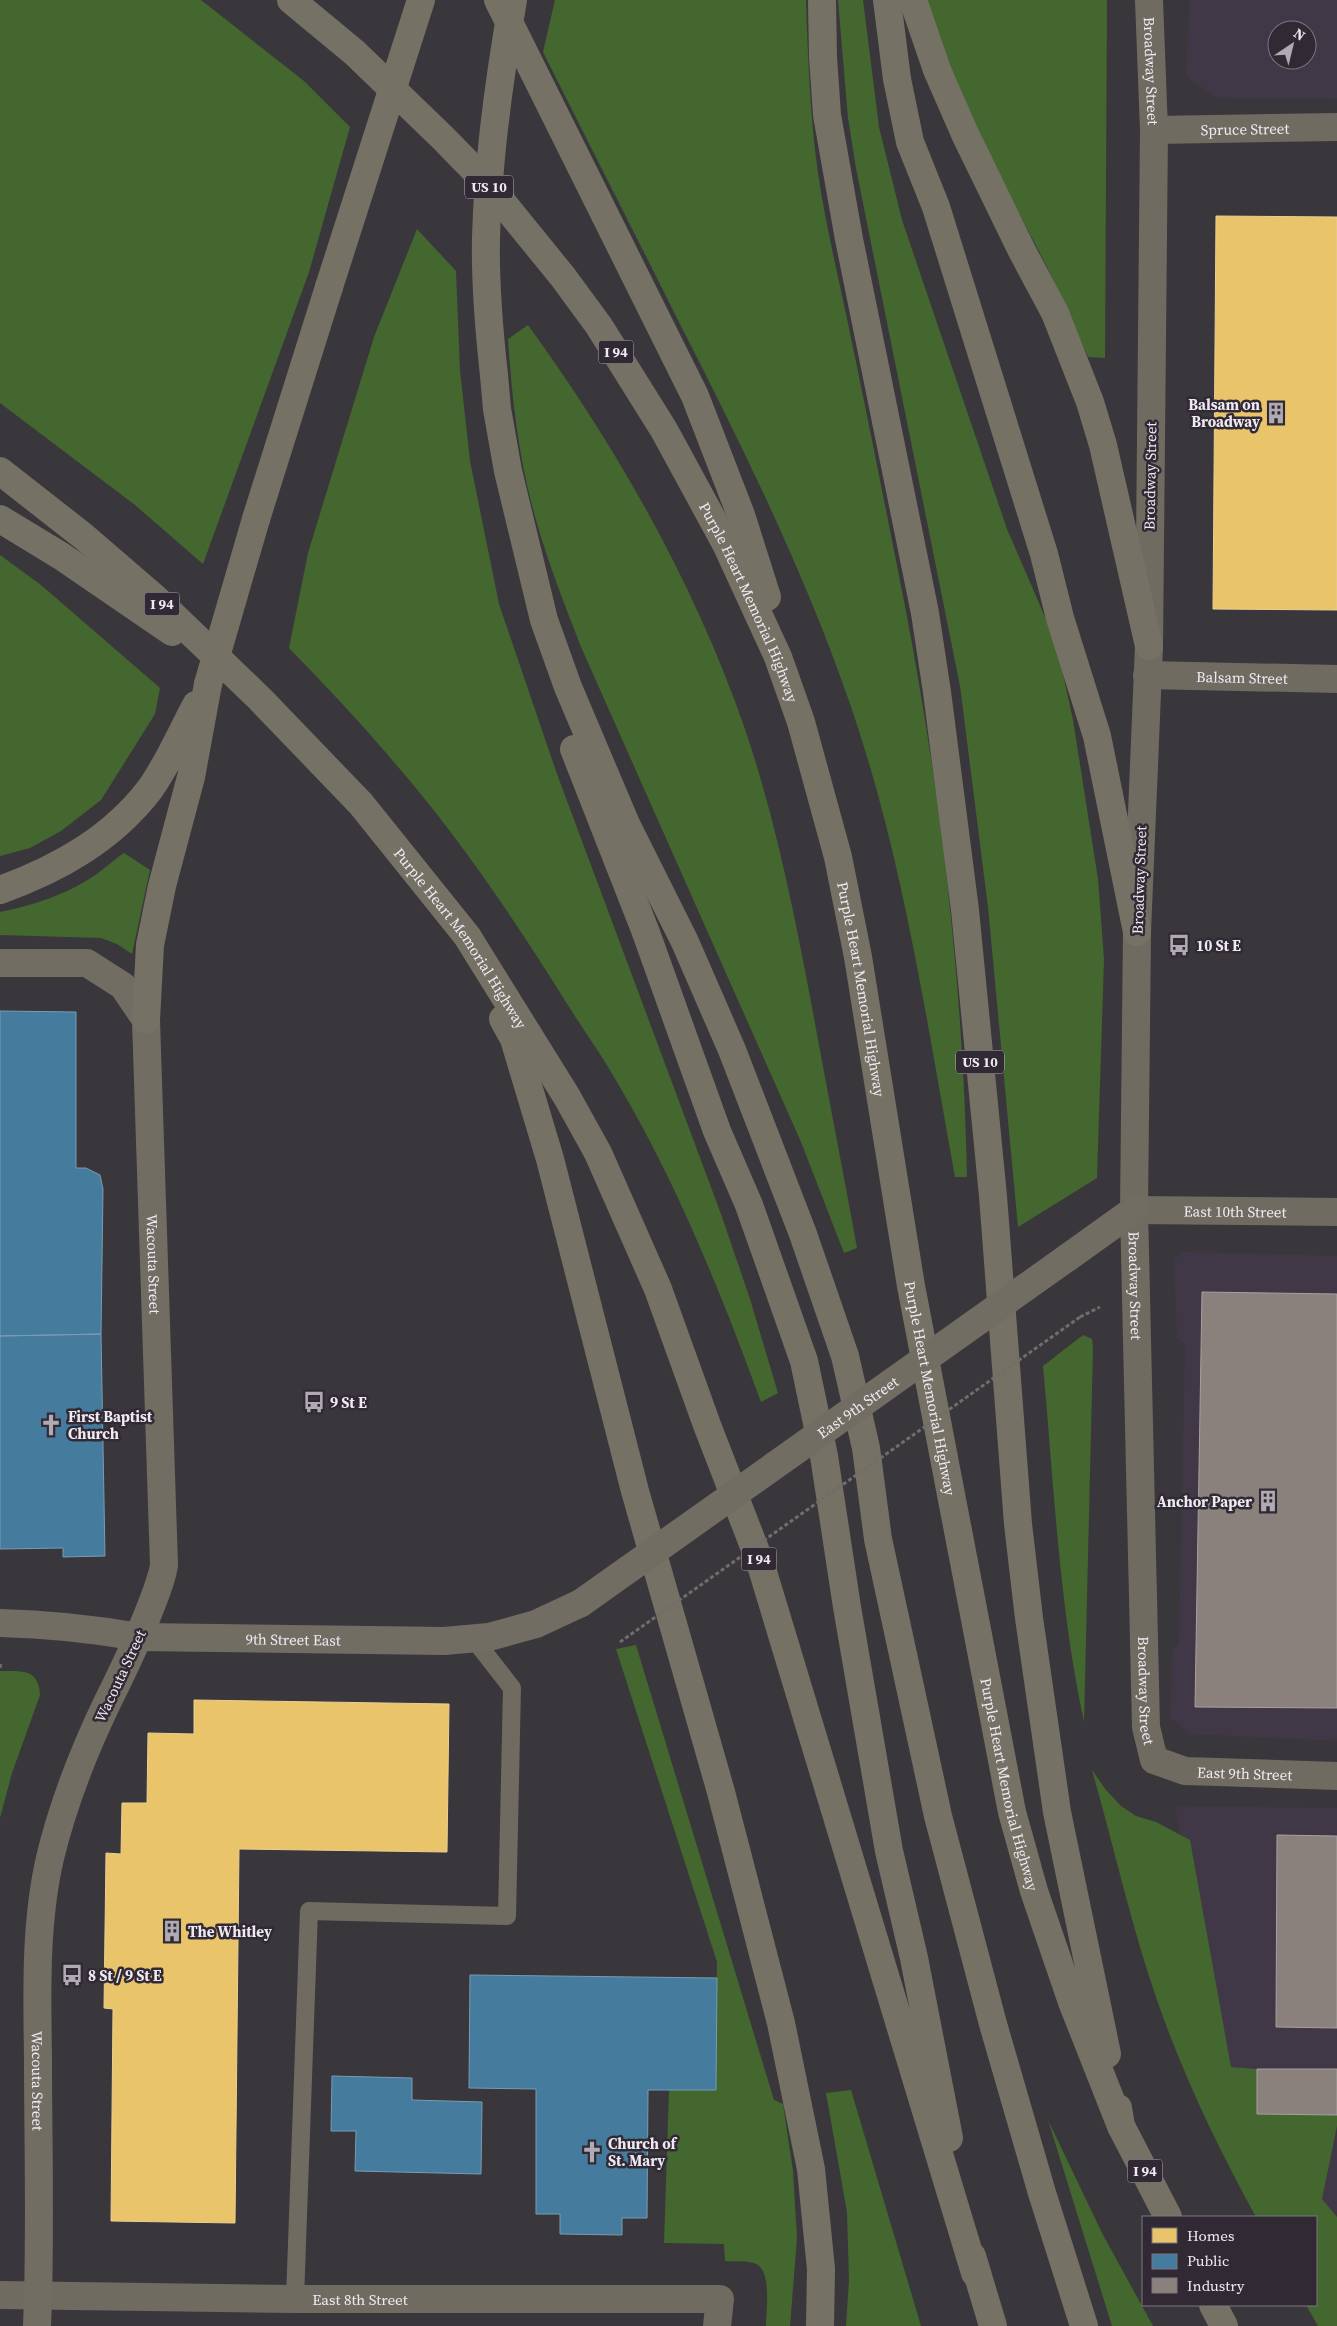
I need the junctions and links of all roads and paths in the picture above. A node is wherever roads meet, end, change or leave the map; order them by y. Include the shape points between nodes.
1 (291, 0) edge
2 (421, 0) edge
3 (498, 0) edge
4 (513, 0) edge
5 (822, 0) edge
6 (887, 0) edge
7 (914, 0) edge
8 (1149, 0) edge
9 (1337, 111) edge
10 (1337, 127) edge
11 (1154, 130) junction
12 (508, 470) junction
13 (0, 472) edge
14 (0, 519) edge
15 (1149, 646) junction
16 (1147, 675) junction
17 (1337, 679) edge
18 (208, 684) junction
19 (311, 750) junction
20 (820, 786) junction
21 (0, 890) edge
22 (433, 894) junction
23 (1137, 932) junction
24 (0, 963) edge
25 (146, 1020) junction
26 (1134, 1210) junction
27 (1337, 1212) edge
28 (1080, 1317) dead end
29 (581, 1603) joint
30 (0, 1623) edge
31 (139, 1637) junction
32 (473, 1638) junction
33 (620, 1642) dead end
34 (1, 1662) dead end
35 (0, 1668) edge
36 (1154, 1760) joint
37 (1337, 1776) edge
38 (1121, 2126) junction
39 (1167, 2216) edge
40 (975, 2273) junction
41 (0, 2295) edge
42 (39, 2295) junction
43 (295, 2299) junction
44 (1214, 2306) edge
45 (37, 2326) edge
46 (717, 2326) edge
47 (820, 2326) edge
48 (993, 2326) edge
49 (1084, 2326) edge
50 (1224, 2326) edge

1 - 20 highway, Purple Heart Memorial Highway / I 94 via 355,53 485,181 599,326 664,430 750,593 778,657
2 - 18 highway, bridge via 256,519
3 - 20 highway via 695,396 741,515 786,660
4 - 12 highway, US 10, bridge via 495,108 486,239 496,410
5 - 38 highway, US 10 via 827,115 925,613 955,825 992,1186 1018,1524 1039,1696 1058,1812
6 - 23 highway via 897,79 910,142 936,207 1097,736
7 - 15 highway via 937,70 965,134 1055,313 1090,402
8 - 11 street, Broadway Street
9 - 10 lane
10 - 11 street, Spruce Street
11 - 15 street, Broadway Street
12 - 40 highway, US 10 via 504,517 525,602 544,660 581,769 645,930 717,1131 749,1204 804,1361 824,1456 889,1850 914,1958
12 - 49 highway via 544,620 568,687 626,824 685,942 732,1050 803,1234 845,1356 866,1448 878,1539 938,1816 993,2024
13 - 19 highway, Purple Heart Memorial Highway / I 94 via 83,536 155,598
14 - 19 highway via 174,633
15 - 16 street, Broadway Street
16 - 17 street, Balsam Street
16 - 23 street, Broadway Street
18 - 21 highway via 169,756 126,818 98,841 35,877
18 - 25 highway via 190,777 150,945
19 - 22 highway, Purple Heart Memorial Highway / I 94 via 388,837
20 - 38 highway, Purple Heart Memorial Highway / I 94 via 858,957 911,1286 1012,1812 1034,1892 1072,2002
22 - 40 highway, Purple Heart Memorial Highway / I 94 via 467,936 567,1097 598,1153 658,1289 760,1562
22 - 47 highway via 514,1038 550,1159 635,1491 721,1792 781,2023 811,2169 821,2269
23 - 26 street, Broadway Street
24 - 25 street via 87,963 123,986
25 - 31 street, Wacouta Street via 164,1565
26 - 27 street, East 10th Street
26 - 29 street, East 9th Street, bridge
26 - 36 street, Broadway Street via 1146,1726
28 - 33 path, bridge
29 - 32 street, 9th Street East via 536,1624
30 - 31 street, 9th Street East via 90,1629
31 - 32 street, 9th Street East via 444,1641
31 - 42 street, Wacouta Street via 69,1792 46,1878 37,1999
32 - 43 lane via 512,1688 507,1916 308,1912
34 - 35 path
36 - 37 street, East 9th Street via 1185,1771
38 - 39 highway, I 94
40 - 48 highway, I 94
41 - 42 street, East 8th Street
42 - 43 street, East 8th Street
42 - 45 street, Wacouta Street
43 - 46 street, East 8th Street via 720,2299
44 - 50 highway

